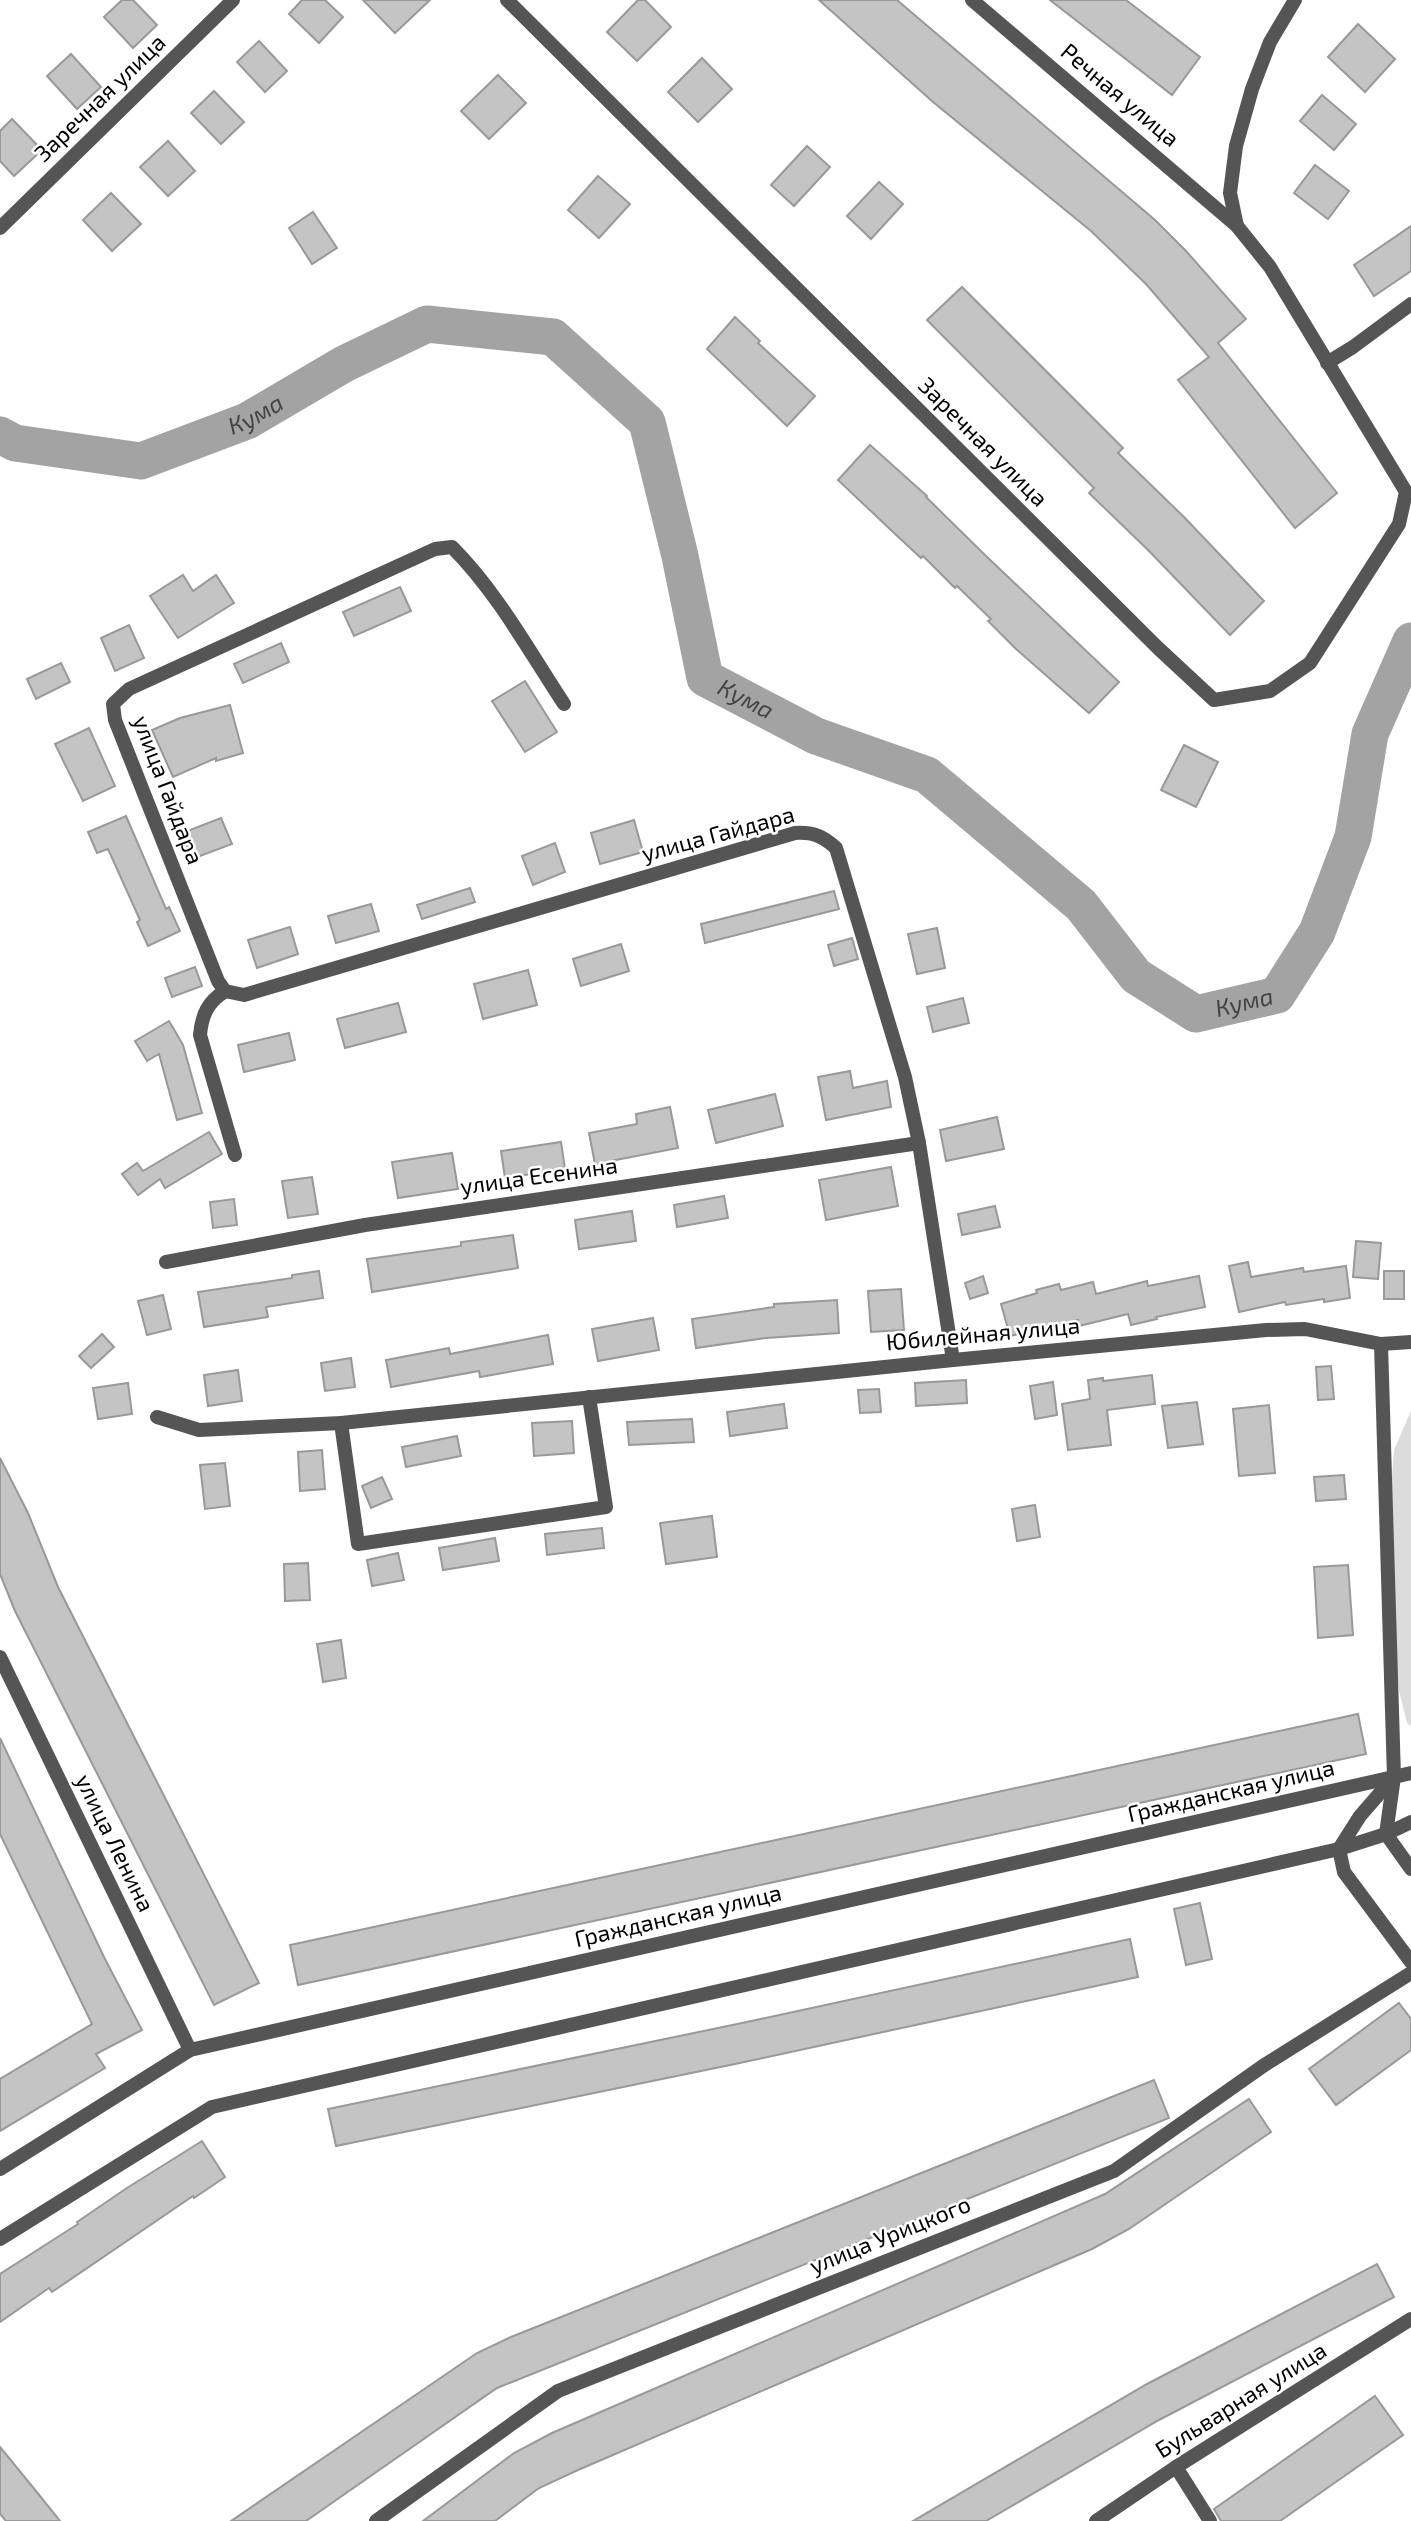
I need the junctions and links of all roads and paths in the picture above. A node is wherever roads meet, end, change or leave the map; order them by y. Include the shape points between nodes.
1 (233, 0) edge
2 (507, 0) edge
3 (972, 0) edge
4 (1295, 0) edge
5 (1237, 226) junction
6 (0, 228) edge
7 (1411, 304) edge
8 (1327, 363) junction
9 (1409, 490) edge
10 (564, 704) dead end
11 (225, 991) junction
12 (919, 1143) junction
13 (234, 1155) dead end
14 (166, 1262) dead end
15 (1411, 1342) edge
16 (1381, 1344) junction
17 (953, 1360) junction
18 (589, 1397) junction
19 (157, 1417) dead end
20 (341, 1423) junction
21 (0, 1657) edge
22 (1411, 1773) edge
23 (1394, 1777) junction
24 (1411, 1822) edge
25 (1386, 1834) junction
26 (1339, 1849) junction
27 (1411, 1868) edge
28 (1411, 1962) edge
29 (1411, 1973) edge
30 (190, 2050) junction
31 (0, 2169) edge
32 (0, 2239) edge
33 (1411, 2319) edge
34 (1176, 2467) junction
35 (376, 2521) edge
36 (1096, 2521) edge
37 (1210, 2521) edge

1 - 6 street, Заречная улица
2 - 9 street, Заречная улица via 1214,700 1270,691 1310,663 1399,524
3 - 5 street, Речная улица
4 - 5 street, Речная улица via 1270,42 1236,146 1230,193
5 - 8 street, Речная улица via 1270,267
7 - 8 street
8 - 9 street, Речная улица
10 - 11 street, улица Гайдара via 468,562 452,547 435,549 129,689 113,704 115,720
11 - 12 street, улица Гайдара via 244,995 811,832 836,848 905,1077
11 - 13 street via 211,999 200,1035
12 - 14 street, улица Есенина via 365,1225
12 - 17 street, улица Гайдара
15 - 16 street, Юбилейная улица
16 - 17 street, Юбилейная улица via 1305,1329 1266,1330
16 - 23 street
17 - 18 street, Юбилейная улица
18 - 20 street, Юбилейная улица
18 - 20 street via 606,1507 358,1544
19 - 20 street, Юбилейная улица via 200,1430
21 - 30 street, улица Ленина
22 - 23 street, Гражданская улица
23 - 25 street
23 - 26 street
23 - 30 street, Гражданская улица
24 - 25 street
25 - 26 street
25 - 27 street
26 - 28 street via 1344,1872
26 - 32 street via 212,2107
29 - 35 street, улица Урицкого via 1263,2066 1114,2171 558,2391
30 - 31 street, Гражданская улица
33 - 34 street, Бульварная улица
34 - 36 street, Бульварная улица
34 - 37 street

